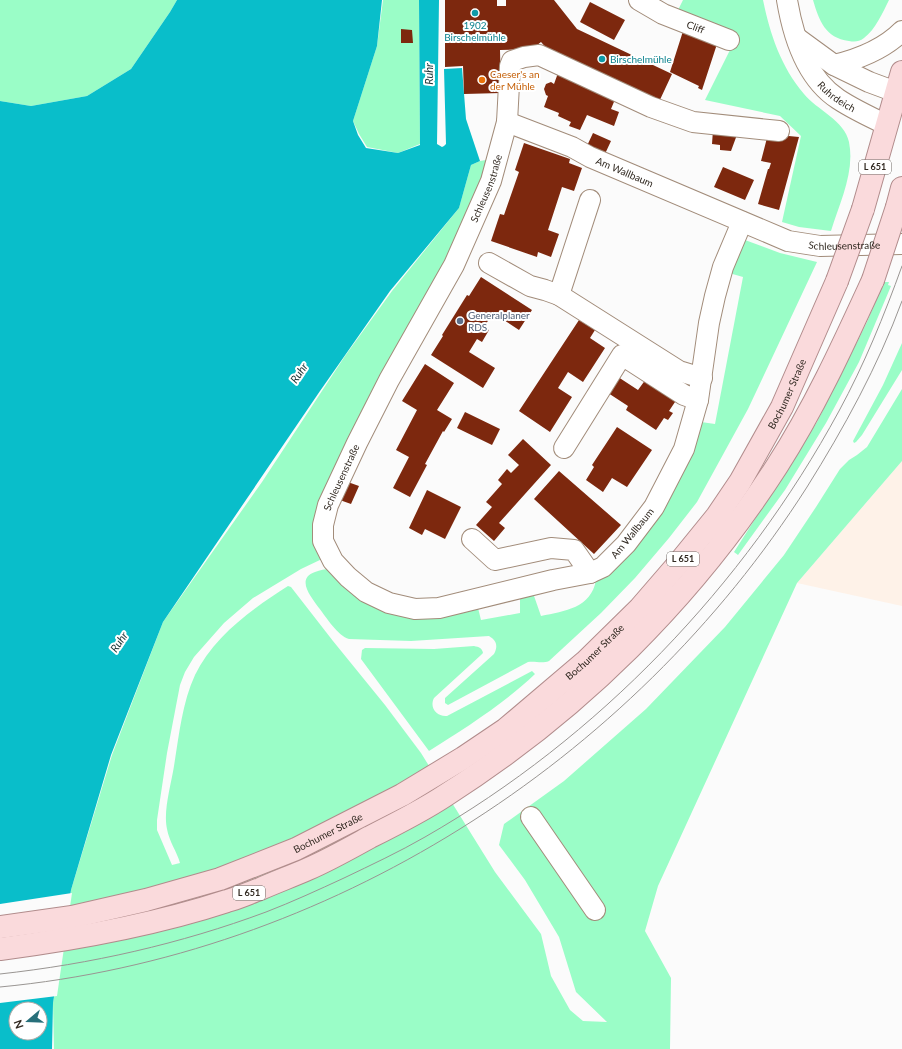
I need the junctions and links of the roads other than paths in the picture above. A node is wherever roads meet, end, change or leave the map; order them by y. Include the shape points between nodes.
1 (639, 0) edge
2 (787, 0) edge
3 (668, 7) edge
4 (902, 31) edge
5 (797, 38) junction
6 (729, 40) dead end
7 (834, 65) junction
8 (902, 72) edge
9 (899, 93) edge
10 (507, 122) junction
11 (894, 127) edge
12 (779, 131) dead end
13 (899, 198) edge
14 (590, 200) dead end
15 (742, 222) junction
16 (788, 241) joint
17 (902, 244) edge
18 (489, 263) dead end
19 (559, 295) junction
20 (702, 378) junction
21 (698, 400) junction
22 (564, 448) dead end
23 (472, 539) dead end
24 (333, 561) joint
25 (590, 573) junction
26 (532, 817) dead end
27 (595, 910) dead end
28 (0, 927) edge
29 (0, 949) edge

1 - 3 street, Cliff
2 - 5 street, Ruhrdeich via 792,28
3 - 6 street, Cliff
4 - 7 street via 892,41 870,53
5 - 7 street
5 - 11 street, Ruhrdeich via 804,60 816,78 836,98
7 - 9 street
8 - 9 main road, Bochumer Straße / L 651
9 - 11 main road, Bochumer Straße / L 651
10 - 12 street, Schleusenstraße via 512,61 539,55 651,107 693,122
10 - 15 street, Am Wallbaum via 572,147
10 - 24 street, Schleusenstraße via 491,181 454,265 389,380 328,505 323,525 323,541
11 - 28 main road, Bochumer Straße / L 651, bridge via 837,281 782,407 740,482 717,516 678,564 640,608 585,662 506,729 463,758 408,791 296,849 220,879 146,900 72,917
13 - 29 main road, L 651, bridge via 872,280 830,372 778,465 693,582 588,689 518,745 445,796 310,869 228,901 151,922
14 - 19 street
15 - 16 street, Am Wallbaum
15 - 20 street, Am Wallbaum via 723,267 715,296
16 - 17 street, Schleusenstraße via 820,246
18 - 19 street via 530,286
19 - 20 street via 679,371
20 - 21 street, Am Wallbaum
21 - 22 street via 684,395 622,355
21 - 25 street, Am Wallbaum via 684,449 654,507 621,549 603,567
23 - 25 street via 495,560 551,548 574,550
24 - 25 street, Am Wallbaum via 366,592 389,603 415,609 439,608
26 - 27 street

